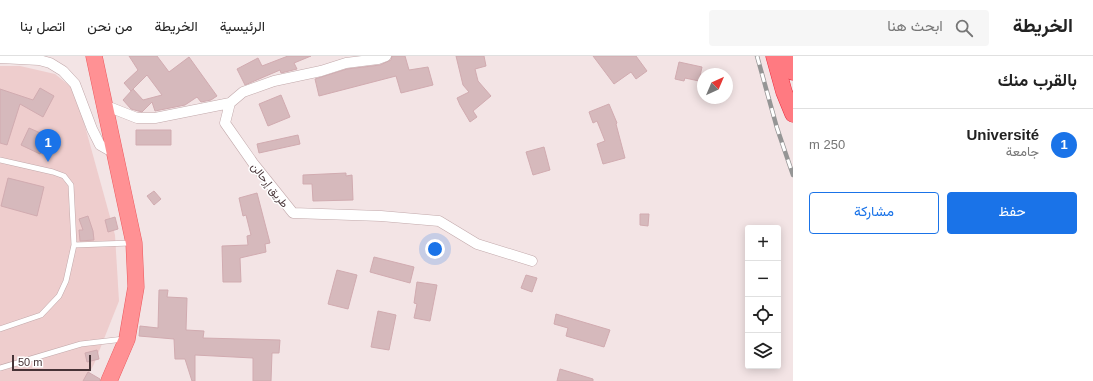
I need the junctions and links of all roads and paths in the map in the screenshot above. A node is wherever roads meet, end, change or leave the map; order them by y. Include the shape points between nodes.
1 (94, 56) edge
2 (386, 56) edge
3 (774, 56) edge
4 (788, 56) edge
5 (0, 58) edge
6 (793, 72) edge
7 (230, 103) junction
8 (104, 105) junction
9 (793, 114) edge
10 (114, 153) junction
11 (0, 160) edge
12 (134, 243) junction
13 (74, 245) junction
14 (532, 261) dead end
15 (0, 329) edge
16 (127, 339) junction
17 (0, 368) edge
18 (109, 381) edge

1 - 8 main road
2 - 7 street via 346,63 274,82 242,92
3 - 9 highway
4 - 6 highway
5 - 10 street via 39,60 63,71 75,84 100,145
7 - 8 street via 155,118 137,118
7 - 14 street, طريق إرحالن via 225,123 292,213 440,221 477,244
8 - 10 main road
10 - 12 main road
11 - 13 lane via 53,172 64,176 71,184
12 - 13 lane
12 - 16 main road via 136,287
13 - 15 lane via 66,281 58,296 41,315
16 - 17 lane via 82,344
16 - 18 main road

